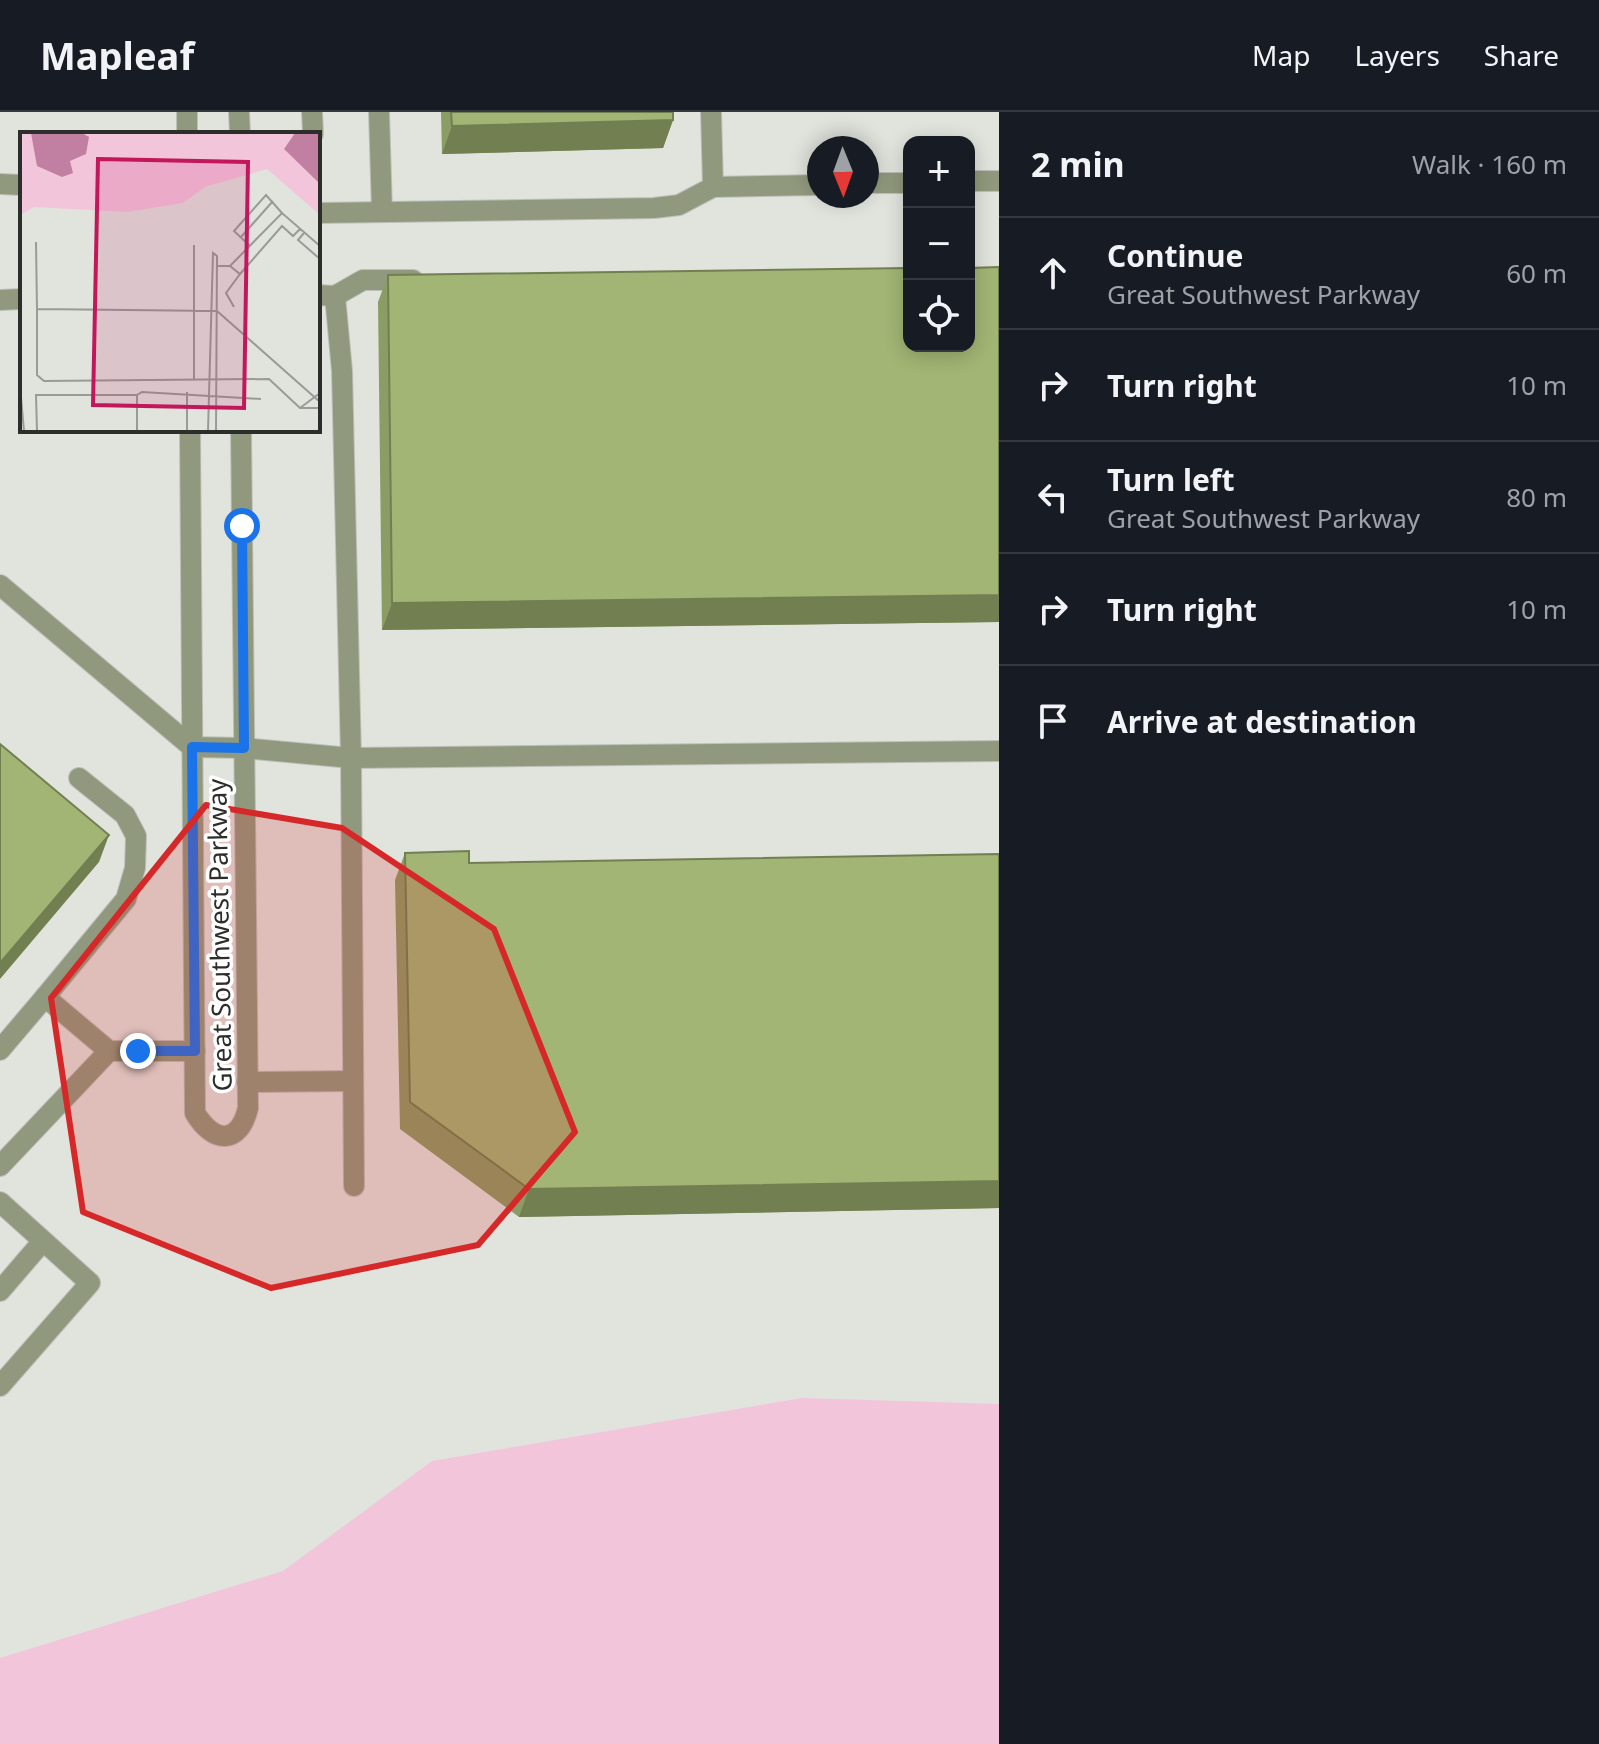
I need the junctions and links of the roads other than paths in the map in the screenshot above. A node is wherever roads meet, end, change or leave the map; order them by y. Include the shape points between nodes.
1 (239, 112) edge
2 (312, 112) edge
3 (379, 112) edge
4 (711, 112) edge
5 (240, 132) edge
6 (313, 132) edge
7 (975, 181) edge
8 (999, 181) edge
9 (879, 183) edge
10 (903, 183) edge
11 (0, 184) edge
12 (20, 185) edge
13 (807, 185) edge
14 (713, 187) junction
15 (382, 212) junction
16 (320, 213) edge
17 (438, 280) edge
18 (327, 296) edge
19 (20, 299) edge
20 (0, 300) edge
21 (190, 432) edge
22 (241, 432) edge
23 (0, 585) edge
24 (192, 747) junction
25 (244, 748) junction
26 (999, 751) edge
27 (351, 758) junction
28 (79, 778) dead end
29 (45, 997) junction
30 (0, 1050) edge
31 (109, 1051) junction
32 (195, 1051) junction
33 (353, 1081) junction
34 (247, 1082) junction
35 (0, 1166) edge
36 (354, 1186) dead end
37 (0, 1202) edge
38 (43, 1241) junction
39 (0, 1291) edge
40 (0, 1386) edge

1 - 5 street
2 - 6 street
3 - 15 street
4 - 14 street
7 - 8 street
9 - 10 street
11 - 12 street
13 - 14 street
14 - 15 street via 679,205 654,208
15 - 16 street
17 - 18 street via 363,280
18 - 27 street via 342,371
19 - 20 street
21 - 24 street, Great Southwest Parkway
22 - 25 street, Great Southwest Parkway
23 - 24 street
24 - 25 street
24 - 32 street, Great Southwest Parkway
25 - 27 street
25 - 34 street, Great Southwest Parkway
26 - 27 street
27 - 33 street
28 - 29 street via 125,815 136,836 135,868 126,899
29 - 30 street
29 - 31 street
31 - 32 street
31 - 35 street
32 - 34 street, Great Southwest Parkway via 195,1113 210,1132 225,1136 245,1122
33 - 34 street
33 - 36 street
37 - 38 street
38 - 39 street
38 - 40 street via 90,1283

